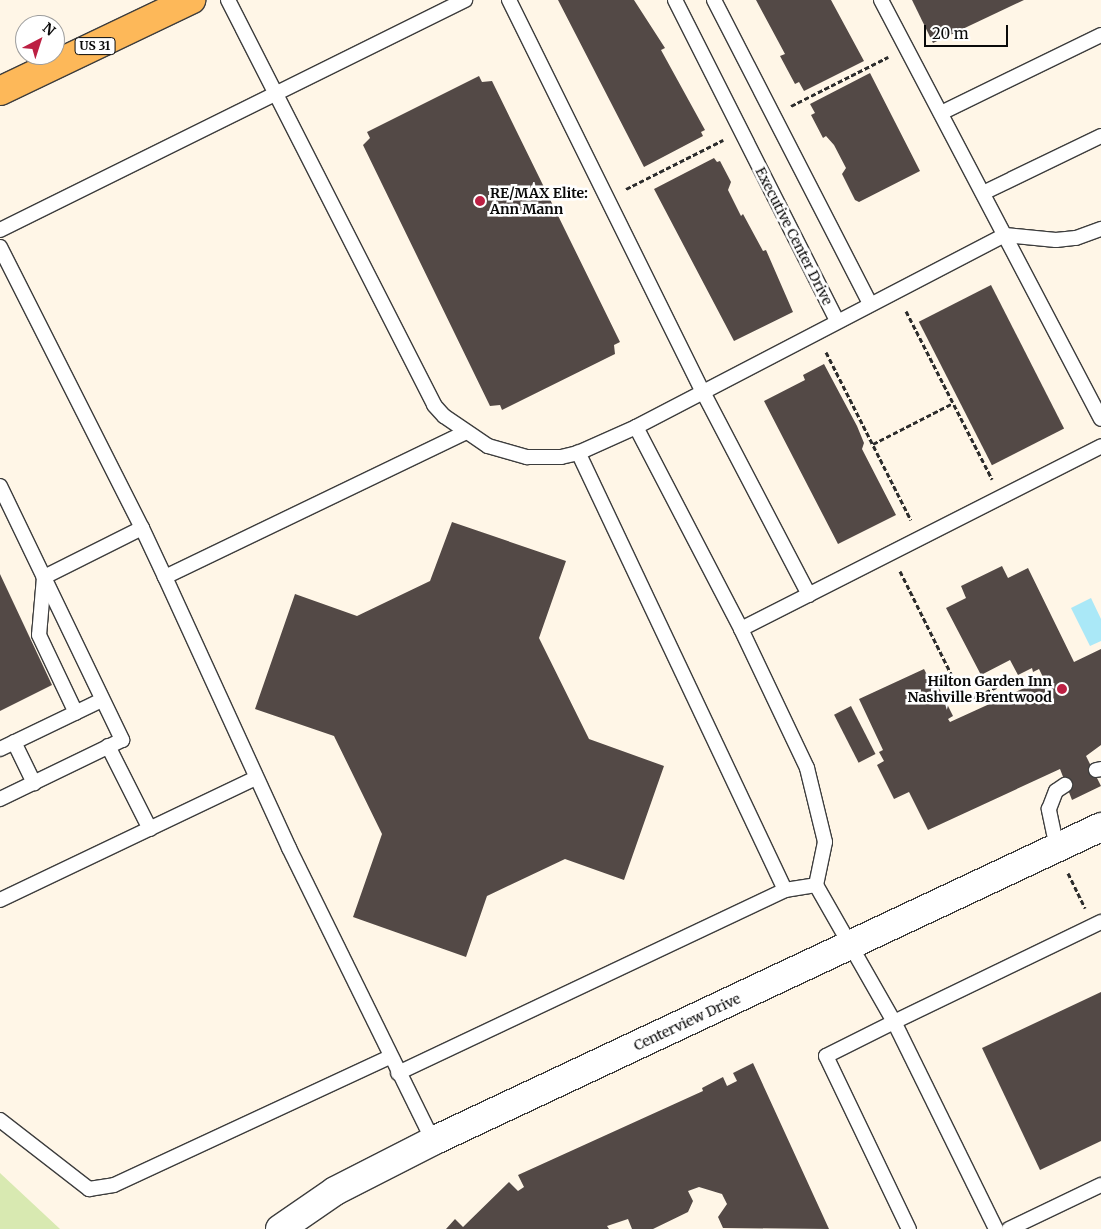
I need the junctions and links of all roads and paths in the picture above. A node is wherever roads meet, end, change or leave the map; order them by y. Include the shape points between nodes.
1 (191, 0) edge
2 (228, 0) edge
3 (465, 0) edge
4 (509, 0) edge
5 (675, 0) edge
6 (714, 0) edge
7 (881, 0) edge
8 (1101, 34) edge
9 (0, 91) edge
10 (278, 94) junction
11 (941, 113) junction
12 (1101, 136) edge
13 (983, 193) junction
14 (0, 230) edge
15 (1101, 230) edge
16 (1005, 235) junction
17 (0, 247) edge
18 (896, 291) junction
19 (870, 304) junction
20 (837, 321) junction
21 (816, 332) junction
22 (703, 392) junction
23 (953, 403) junction
24 (1101, 418) edge
25 (636, 427) junction
26 (466, 432) junction
27 (873, 444) junction
28 (1101, 446) edge
29 (578, 452) junction
30 (0, 486) edge
31 (1001, 497) junction
32 (142, 528) junction
33 (921, 539) junction
34 (891, 554) junction
35 (44, 577) junction
36 (165, 577) junction
37 (809, 595) junction
38 (741, 630) junction
39 (1013, 679) dead end
40 (102, 700) junction
41 (76, 713) junction
42 (14, 742) junction
43 (108, 746) junction
44 (0, 749) edge
45 (256, 778) junction
46 (34, 783) junction
47 (1065, 785) dead end
48 (0, 799) edge
49 (1101, 827) edge
50 (150, 829) junction
51 (1056, 848) junction
52 (816, 885) junction
53 (785, 890) junction
54 (0, 900) edge
55 (1097, 924) edge
56 (852, 945) junction
57 (894, 1022) junction
58 (390, 1057) junction
59 (398, 1073) junction
60 (0, 1120) edge
61 (433, 1141) junction
62 (1101, 1186) edge
63 (280, 1229) edge
64 (909, 1229) edge
65 (996, 1229) edge
66 (1009, 1229) edge

1 - 9 main road, US 31
2 - 10 lane
3 - 10 lane
4 - 22 lane
5 - 20 lane, Executive Center Drive
6 - 19 lane
7 - 11 lane
8 - 11 lane
10 - 14 lane
10 - 26 lane via 434,404
11 - 13 lane
12 - 13 lane
13 - 16 lane
15 - 16 lane via 1056,240
16 - 18 lane, Executive Center Drive
16 - 24 lane
17 - 32 lane
18 - 19 lane, Executive Center Drive
18 - 23 path
19 - 20 lane, Executive Center Drive
20 - 21 lane
21 - 22 lane
21 - 27 path
22 - 25 lane
22 - 37 lane
23 - 27 path
23 - 31 path
25 - 29 lane
25 - 38 lane
26 - 29 lane via 488,446 527,457 561,457
26 - 36 lane
27 - 33 path
28 - 31 lane
29 - 53 lane
30 - 35 lane
31 - 33 lane
32 - 35 lane
32 - 36 lane
33 - 34 lane
34 - 37 lane
34 - 39 path via 965,702
35 - 40 lane
35 - 41 lane via 39,635
36 - 45 lane
37 - 38 lane
38 - 52 lane via 807,768 824,842
40 - 41 lane
40 - 43 lane via 122,740
41 - 42 lane
42 - 44 lane
42 - 46 lane
43 - 46 lane
43 - 50 lane
45 - 50 lane
45 - 58 lane
46 - 48 lane
47 - 51 lane via 1056,791 1049,809
49 - 51 street, Centerview Drive
50 - 54 lane
51 - 55 path
51 - 56 street, Centerview Drive
52 - 53 lane
52 - 56 lane
53 - 59 lane
55 - 57 lane
56 - 57 lane
56 - 61 street, Centerview Drive
57 - 64 lane via 826,1056
57 - 65 lane
58 - 59 lane
58 - 60 lane via 114,1185 89,1189
59 - 61 lane
61 - 63 street, Centerview Drive via 335,1191
62 - 66 lane

